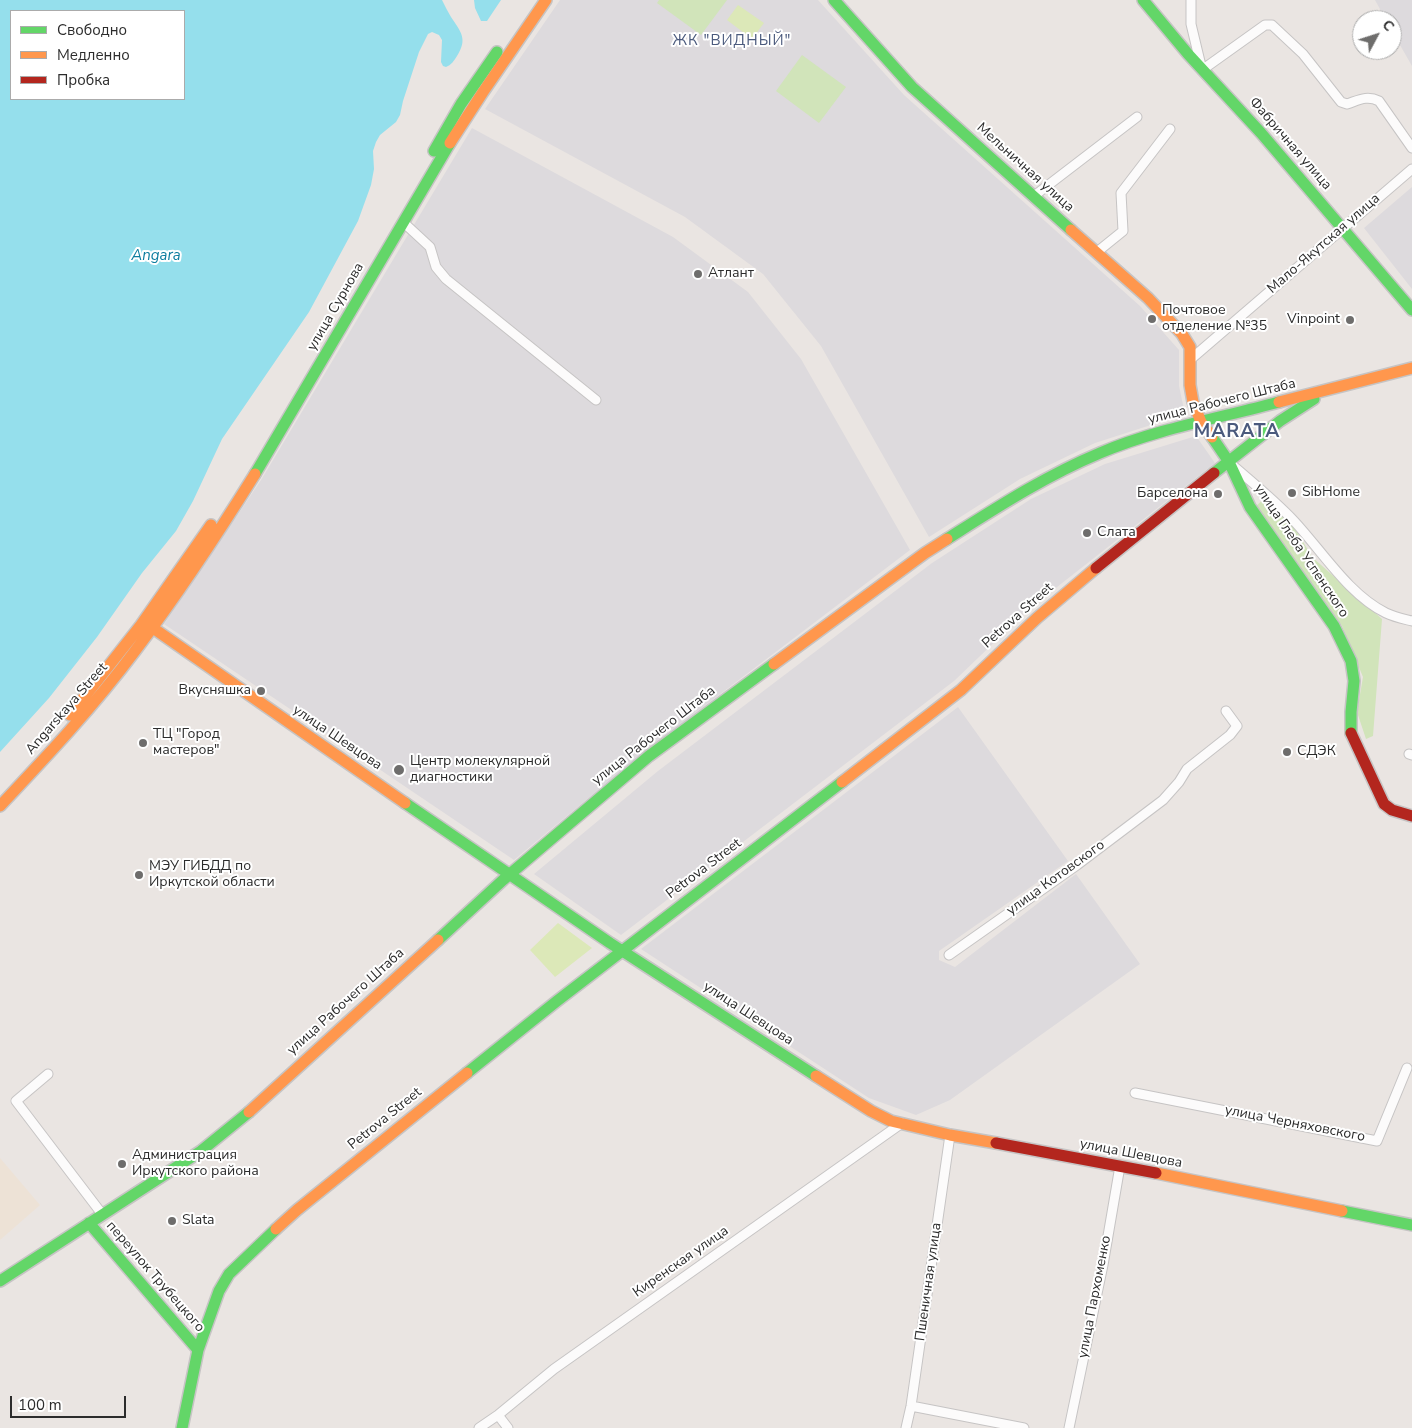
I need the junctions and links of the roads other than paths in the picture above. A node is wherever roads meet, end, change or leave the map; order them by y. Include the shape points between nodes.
1 (534, 0) edge
2 (546, 0) edge
3 (834, 0) edge
4 (1143, 0) edge
5 (1191, 0) edge
6 (1202, 70) junction
7 (1136, 117) dead end
8 (1170, 129) dead end
9 (1412, 148) edge
10 (1412, 169) edge
11 (1034, 196) junction
12 (403, 222) junction
13 (1343, 228) junction
14 (1097, 252) junction
15 (1412, 310) edge
16 (1191, 359) junction
17 (1412, 368) edge
18 (1327, 391) junction
19 (596, 400) dead end
20 (1201, 422) junction
21 (1229, 462) junction
22 (1412, 621) edge
23 (152, 628) junction
24 (1226, 711) dead end
25 (0, 793) edge
26 (0, 806) edge
27 (1412, 816) edge
28 (511, 874) junction
29 (622, 951) junction
30 (949, 955) dead end
31 (1408, 1068) dead end
32 (48, 1074) dead end
33 (1135, 1093) dead end
34 (902, 1123) junction
35 (950, 1135) junction
36 (1120, 1166) junction
37 (102, 1214) junction
38 (89, 1223) junction
39 (1412, 1225) edge
40 (0, 1281) edge
41 (198, 1350) junction
42 (911, 1406) junction
43 (498, 1415) junction
44 (182, 1428) edge
45 (479, 1428) edge
46 (508, 1428) edge
47 (906, 1428) edge
48 (1024, 1428) edge
49 (1069, 1428) edge

1 - 25 main road, улица Сурнова via 461,104 268,435 213,522 141,625 69,716
2 - 12 main road, улица Сурнова via 475,103
3 - 11 main road, Мельничная улица via 912,87
4 - 6 main road, Фабричная улица
5 - 6 street via 1191,24
6 - 9 street via 1265,25 1272,25 1302,54 1341,102 1347,104 1372,98 1379,102
6 - 13 main road, Фабричная улица
7 - 11 street
8 - 14 street via 1121,194 1123,231
10 - 13 street, Мало-Якутская улица
11 - 14 main road, Мельничная улица
12 - 19 street via 430,247 436,267 446,279
12 - 23 main road, улица Сурнова via 247,486
13 - 15 main road, Фабричная улица
13 - 16 street, Мало-Якутская улица
14 - 16 main road, Мельничная улица via 1182,334 1190,346
16 - 20 main road, Мельничная улица via 1189,372 1193,402
17 - 18 main road, улица Рабочего Штаба
18 - 20 main road, улица Рабочего Штаба
18 - 21 main road, Petrova Street via 1280,421
20 - 21 main road, Мельничная улица
20 - 28 main road, улица Рабочего Штаба via 1094,457 1026,489 925,553 649,756
21 - 22 street, улица Глеба Успенского via 1270,497 1368,602 1387,614
21 - 27 main road, улица Глеба Успенского via 1250,507 1334,626 1351,661 1354,681 1350,728 1384,804
21 - 29 main road, Petrova Street via 1037,618 961,690
23 - 26 main road, Angarskaya Street via 79,720
23 - 28 main road, улица Шевцова
24 - 30 street, улица Котовского via 1237,726 1187,769 1163,800
28 - 29 main road, улица Шевцова
28 - 37 main road, улица Рабочего Штаба via 249,1112 201,1151
29 - 34 main road, улица Шевцова via 871,1111
29 - 41 main road, Petrova Street via 369,1151 254,1249 229,1274 219,1291
31 - 33 street, улица Черняховского via 1377,1140
32 - 37 street via 16,1101
34 - 35 main road, улица Шевцова
34 - 43 street, Киренская улица via 554,1369
35 - 36 main road, улица Шевцова
35 - 42 street, Пшеничная улица
36 - 39 main road, улица Шевцова
36 - 49 street, улица Пархоменко
37 - 38 main road, улица Рабочего Штаба
38 - 40 main road, улица Рабочего Штаба
38 - 41 main road, переулок Трубецкого
41 - 44 main road, Petrova Street
42 - 47 street, Пшеничная улица
42 - 48 street
43 - 45 street, Киренская улица
43 - 46 street

